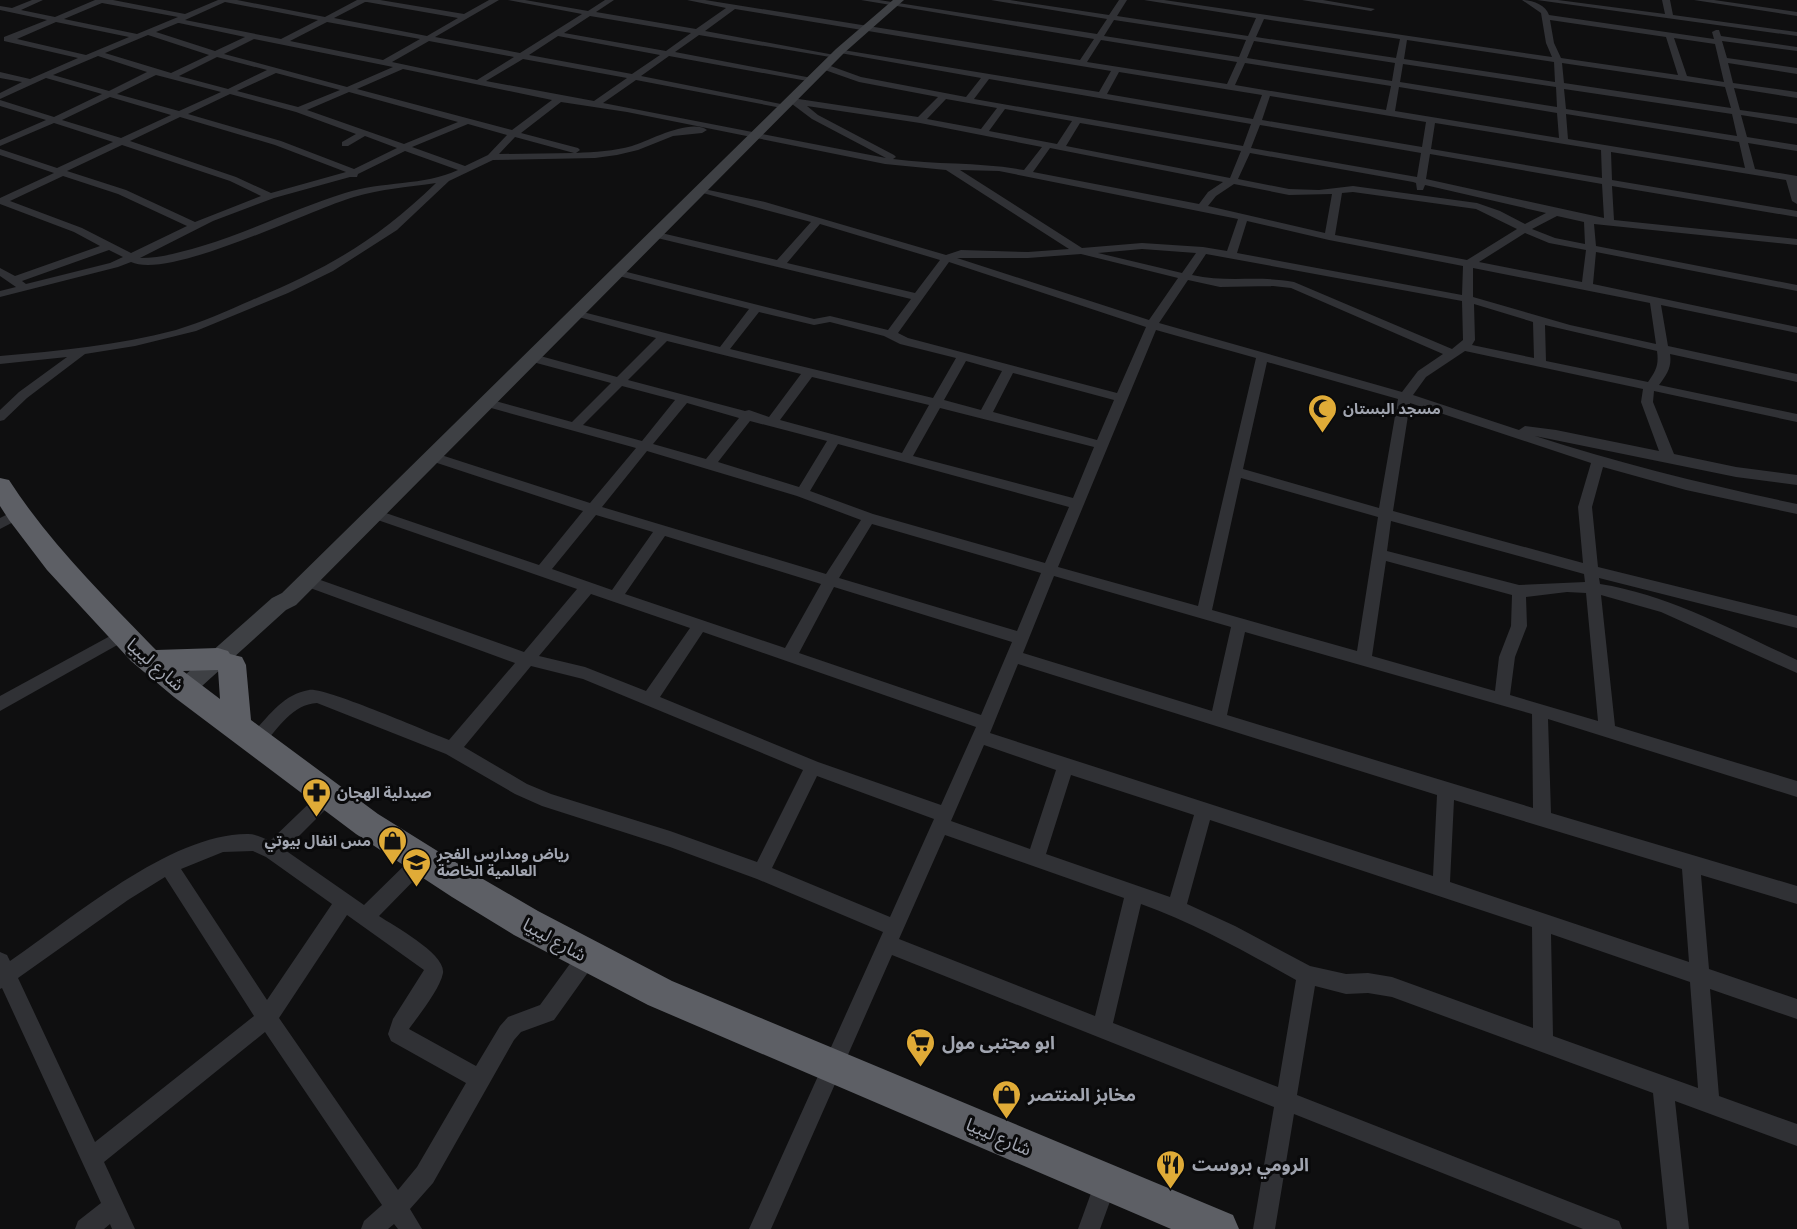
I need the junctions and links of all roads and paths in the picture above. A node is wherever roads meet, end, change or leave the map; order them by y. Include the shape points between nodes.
1 (39, 0) edge
2 (102, 0) edge
3 (225, 0) edge
4 (365, 0) edge
5 (495, 0) edge
6 (512, 0) edge
7 (610, 0) edge
8 (697, 0) edge
9 (865, 0) edge
10 (994, 0) edge
11 (1123, 0) edge
12 (1148, 0) edge
13 (1306, 0) edge
14 (1373, 0) edge
15 (1526, 0) edge
16 (1541, 0) edge
17 (1666, 0) edge
18 (1698, 0) edge
19 (897, 2) edge
20 (733, 7) junction
21 (0, 8) edge
22 (1371, 9) junction
23 (15, 11) junction
24 (590, 13) junction
25 (1797, 14) edge
26 (1261, 16) junction
27 (465, 17) junction
28 (1112, 17) junction
29 (1670, 17) junction
30 (1546, 18) junction
31 (183, 19) junction
32 (0, 20) edge
33 (56, 20) junction
34 (324, 20) junction
35 (1053, 20) junction
36 (1715, 22) junction
37 (865, 28) junction
38 (698, 31) junction
39 (1366, 31) junction
40 (150, 33) junction
41 (558, 34) junction
42 (1797, 34) edge
43 (255, 35) junction
44 (1669, 35) junction
45 (0, 37) edge
46 (1404, 37) junction
47 (140, 38) junction
48 (427, 38) junction
49 (1098, 38) junction
50 (10, 39) junction
51 (1250, 39) junction
52 (1717, 40) junction
53 (284, 41) junction
54 (977, 45) junction
55 (1797, 49) edge
56 (98, 53) junction
57 (218, 54) junction
58 (667, 54) junction
59 (970, 54) dead end
60 (522, 56) junction
61 (86, 57) junction
62 (834, 58) junction
63 (1558, 60) junction
64 (1722, 60) junction
65 (1242, 61) junction
66 (386, 62) junction
67 (963, 62) dead end
68 (1083, 62) junction
69 (1399, 62) junction
70 (404, 66) junction
71 (1117, 68) junction
72 (275, 70) junction
73 (157, 71) junction
74 (957, 71) junction
75 (1797, 71) edge
76 (0, 75) edge
77 (44, 75) junction
78 (174, 75) junction
79 (987, 76) junction
80 (635, 78) junction
81 (1683, 78) junction
82 (813, 79) junction
83 (30, 81) junction
84 (478, 83) junction
85 (1729, 84) junction
86 (1395, 85) junction
87 (1561, 86) junction
88 (1230, 87) junction
89 (345, 90) junction
90 (230, 91) junction
91 (1267, 93) junction
92 (110, 94) junction
93 (1797, 95) edge
94 (0, 96) edge
95 (944, 96) junction
96 (1101, 96) junction
97 (559, 99) junction
98 (968, 100) junction
99 (0, 103) edge
100 (793, 103) junction
101 (596, 104) junction
102 (1003, 106) junction
103 (299, 110) junction
104 (1562, 112) junction
105 (1737, 112) junction
106 (1390, 113) junction
107 (178, 114) junction
108 (1128, 114) junction
109 (1078, 119) junction
110 (54, 120) junction
111 (920, 120) junction
112 (1431, 120) junction
113 (1255, 121) junction
114 (1797, 121) edge
115 (465, 122) junction
116 (719, 128) junction
117 (983, 132) junction
118 (364, 134) junction
119 (512, 135) junction
120 (758, 136) junction
121 (1742, 139) junction
122 (124, 142) junction
123 (1564, 142) junction
124 (0, 143) edge
125 (345, 144) dead end
126 (1048, 145) junction
127 (404, 147) junction
128 (1060, 147) junction
129 (1797, 148) edge
130 (1606, 149) junction
131 (1246, 150) junction
132 (1426, 151) junction
133 (0, 152) edge
134 (595, 155) junction
135 (491, 157) junction
136 (908, 165) junction
137 (949, 167) junction
138 (468, 170) junction
139 (60, 172) junction
140 (1751, 172) junction
141 (353, 173) junction
142 (1027, 173) junction
143 (446, 179) junction
144 (1794, 179) edge
145 (1232, 181) junction
146 (1421, 181) junction
147 (1606, 182) junction
148 (703, 190) junction
149 (1338, 190) junction
150 (270, 196) junction
151 (1419, 198) junction
152 (1, 201) edge
153 (1797, 201) edge
154 (1202, 208) junction
155 (306, 211) junction
156 (1556, 212) junction
157 (1797, 214) edge
158 (1244, 219) junction
159 (818, 220) junction
160 (1589, 220) junction
161 (1609, 223) junction
162 (195, 226) junction
163 (1525, 229) junction
164 (657, 235) junction
165 (1329, 237) junction
166 (1797, 242) edge
167 (110, 246) junction
168 (1591, 249) junction
169 (1079, 250) junction
170 (1203, 250) junction
171 (1232, 254) junction
172 (132, 258) junction
173 (948, 258) junction
174 (781, 263) junction
175 (1470, 263) junction
176 (0, 270) edge
177 (619, 273) junction
178 (1183, 276) junction
179 (14, 280) junction
180 (1587, 286) junction
181 (1797, 288) edge
182 (25, 290) junction
183 (0, 294) edge
184 (918, 297) junction
185 (1468, 299) junction
186 (1655, 300) junction
187 (757, 307) junction
188 (579, 314) junction
189 (1539, 320) junction
190 (1153, 325) junction
191 (1797, 330) edge
192 (891, 334) junction
193 (664, 338) junction
194 (1465, 347) junction
195 (1664, 349) junction
196 (82, 351) junction
197 (723, 351) junction
198 (1453, 354) junction
199 (1263, 355) junction
200 (963, 356) junction
201 (533, 358) junction
202 (0, 360) edge
203 (1540, 362) junction
204 (1010, 367) junction
205 (810, 371) junction
206 (1797, 378) edge
207 (620, 381) junction
208 (1651, 387) junction
209 (685, 397) junction
210 (1405, 397) junction
211 (1121, 398) junction
212 (938, 402) junction
213 (488, 403) junction
214 (986, 413) junction
215 (748, 414) junction
216 (0, 417) edge
217 (1797, 418) edge
218 (773, 421) junction
219 (575, 426) junction
220 (1507, 430) junction
221 (835, 438) junction
222 (1101, 445) junction
223 (647, 446) junction
224 (433, 457) junction
225 (1668, 457) junction
226 (906, 458) junction
227 (1598, 461) junction
228 (710, 464) junction
229 (1236, 472) junction
230 (1797, 480) edge
231 (0, 486) edge
232 (802, 493) junction
233 (1076, 504) junction
234 (592, 509) junction
235 (1797, 509) edge
236 (1384, 513) junction
237 (374, 514) junction
238 (869, 518) junction
239 (9, 519) edge
240 (662, 530) junction
241 (1379, 554) junction
242 (1049, 570) junction
243 (1590, 571) junction
244 (541, 572) junction
245 (831, 579) junction
246 (307, 582) junction
247 (587, 588) junction
248 (1592, 588) junction
249 (1519, 591) junction
250 (615, 597) junction
251 (1203, 615) junction
252 (1797, 622) edge
253 (1239, 625) junction
254 (699, 626) junction
255 (123, 635) junction
256 (1020, 638) junction
257 (789, 656) junction
258 (1014, 656) junction
259 (1364, 659) junction
260 (526, 660) junction
261 (151, 661) junction
262 (225, 662) junction
263 (1797, 666) edge
264 (190, 694) junction
265 (650, 699) junction
266 (1502, 699) junction
267 (0, 704) edge
268 (1540, 710) junction
269 (1218, 719) junction
270 (983, 730) junction
271 (1606, 730) junction
272 (247, 733) junction
273 (452, 749) junction
274 (1066, 766) junction
275 (813, 767) junction
276 (1797, 789) edge
277 (1446, 790) junction
278 (329, 795) junction
279 (1204, 810) junction
280 (1542, 817) junction
281 (944, 820) junction
282 (272, 851) junction
283 (1036, 858) junction
284 (423, 859) junction
285 (1691, 862) junction
286 (168, 866) junction
287 (761, 872) junction
288 (1441, 887) junction
289 (1134, 893) junction
290 (1797, 895) edge
291 (345, 902) junction
292 (1176, 908) junction
293 (366, 916) junction
294 (1541, 921) junction
295 (892, 936) junction
296 (587, 957) junction
297 (2, 972) edge
298 (1307, 975) junction
299 (1699, 976) junction
300 (1797, 1009) edge
301 (267, 1018) junction
302 (1102, 1026) junction
303 (1543, 1041) junction
304 (833, 1065) junction
305 (479, 1079) junction
306 (1663, 1085) junction
307 (1285, 1100) junction
308 (1709, 1102) junction
309 (1797, 1135) edge
310 (90, 1159) junction
311 (1106, 1182) junction
312 (396, 1208) junction
313 (112, 1209) junction
314 (86, 1229) edge
315 (124, 1229) edge
316 (372, 1229) edge
317 (411, 1229) edge
318 (760, 1229) edge
319 (1089, 1229) edge
320 (1218, 1229) edge
321 (1264, 1229) edge
322 (1611, 1229) edge
323 (1678, 1229) edge

1 - 23 street
2 - 31 street
2 - 33 street
3 - 31 street
3 - 34 street
4 - 27 street
4 - 34 street
5 - 27 street
6 - 24 street
7 - 24 street
8 - 20 street
9 - 19 street
10 - 35 street
11 - 28 street
12 - 26 street via 1242,10
13 - 22 street
14 - 22 street
15 - 30 street via 1542,9
16 - 29 street
17 - 29 street
18 - 25 street
19 - 35 street via 978,22
19 - 37 street
20 - 37 street
20 - 38 street
21 - 23 street
22 - 39 street
23 - 32 street
23 - 33 street
24 - 38 street
24 - 41 street
26 - 39 street
26 - 51 street
27 - 48 street
28 - 35 street
28 - 49 street
28 - 51 street
29 - 36 street
30 - 44 street
30 - 63 street
31 - 40 street
31 - 43 street
33 - 47 street
33 - 50 street
34 - 48 street
34 - 53 street
35 - 49 street
36 - 42 street
36 - 52 street
37 - 54 street via 963,39
37 - 62 street
38 - 58 street
38 - 62 street
39 - 46 street
40 - 47 street
40 - 57 street
41 - 58 street
41 - 60 street
43 - 53 street
43 - 57 street
44 - 52 street
44 - 81 street
45 - 50 street
46 - 63 street
46 - 69 street
47 - 56 street
48 - 60 street
48 - 66 street
49 - 65 street
49 - 68 street
50 - 61 street
51 - 65 street
51 - 69 street
52 - 55 street
52 - 64 street
53 - 66 street
54 - 59 street
54 - 68 street
56 - 61 street
56 - 73 street
57 - 72 street
57 - 78 street
58 - 80 street
58 - 82 street
60 - 80 street
60 - 84 street
61 - 77 street
62 - 74 street
62 - 82 street
62 - 95 street via 859,79
63 - 81 street
63 - 87 street
64 - 75 street
64 - 85 street
65 - 86 street
65 - 88 street
66 - 70 street
67 - 74 street
68 - 71 street
69 - 86 street
69 - 87 street
70 - 84 street
70 - 89 street
71 - 88 street
71 - 96 street
72 - 89 street
72 - 90 street
73 - 78 street
73 - 92 street
74 - 79 street
76 - 83 street
77 - 83 street
77 - 92 street
78 - 90 street
79 - 96 street
79 - 98 street
80 - 100 street
80 - 101 street
81 - 85 street
82 - 100 street
83 - 94 street
84 - 97 street
85 - 93 street
85 - 105 street
86 - 104 street
86 - 106 street
87 - 104 street
87 - 105 street
88 - 91 street
89 - 103 street
89 - 115 street
90 - 103 street
90 - 107 street
91 - 106 street
91 - 113 street
92 - 107 street
92 - 110 street
95 - 98 street
95 - 111 street
96 - 108 street
97 - 101 street
97 - 119 street
98 - 102 street
99 - 110 street
100 - 111 street
100 - 120 street
100 - 136 street
101 - 116 street
102 - 109 street
102 - 117 street
103 - 118 street
104 - 121 street
104 - 123 street
105 - 114 street
105 - 121 street
106 - 112 street
107 - 122 street
107 - 141 street via 278,143
108 - 109 street
108 - 113 street
108 - 131 street
109 - 128 street
110 - 122 street
110 - 124 street
111 - 117 street
112 - 123 street
112 - 132 street
113 - 131 street
113 - 132 street
115 - 119 street
115 - 127 street
116 - 120 street
116 - 134 street via 676,132 635,148
117 - 126 street
118 - 125 street
118 - 127 street
119 - 134 street
119 - 135 street
120 - 136 street
120 - 148 street
121 - 129 street
121 - 140 street
122 - 139 street
122 - 150 street via 211,170
123 - 130 street
126 - 128 street
126 - 142 street
127 - 138 street
127 - 141 street
128 - 145 street
130 - 140 street
130 - 147 street
131 - 145 street
131 - 146 street
132 - 146 street
132 - 147 street
133 - 139 street
134 - 135 street
135 - 138 street
136 - 137 street
137 - 142 street
137 - 169 street
138 - 143 street
139 - 152 street
139 - 162 street via 131,196
140 - 144 street
141 - 150 street
141 - 155 street via 349,183
142 - 154 street
143 - 155 street via 360,192
143 - 196 street via 385,234 302,283 180,332
144 - 153 street
145 - 149 street via 1304,193
145 - 154 street via 1212,194
146 - 151 street
146 - 156 street
147 - 157 street
147 - 161 street
148 - 159 street
148 - 164 street
149 - 151 street
149 - 165 street
150 - 162 street
151 - 163 street via 1480,207
152 - 167 street
154 - 158 street
155 - 172 street via 179,258 151,262
156 - 160 street
156 - 163 street
158 - 165 street
158 - 171 street
159 - 173 street
159 - 174 street
160 - 161 street
160 - 168 street
161 - 166 street
162 - 172 street
163 - 168 street via 1545,239
163 - 175 street
164 - 174 street
164 - 177 street
165 - 175 street
167 - 172 street
167 - 179 street
168 - 180 street
168 - 181 street
169 - 170 street via 1142,246
169 - 173 street via 1028,255 962,253
169 - 178 street
170 - 171 street
170 - 178 street
171 - 185 street
172 - 182 street
173 - 184 street
173 - 190 street
174 - 184 street
175 - 180 street
175 - 185 street
176 - 179 street
177 - 187 street
177 - 188 street
178 - 190 street
178 - 198 street via 1223,284 1294,285
179 - 182 street
180 - 186 street
182 - 183 street
184 - 192 street
185 - 189 street
185 - 194 street via 1469,340
186 - 191 street
186 - 195 street
187 - 192 street via 814,322 830,319
187 - 197 street
188 - 193 street
188 - 201 street
189 - 195 street
189 - 203 street
190 - 199 street
190 - 211 street
192 - 200 street
193 - 197 street
193 - 207 street
194 - 198 street
194 - 203 street
195 - 206 street
195 - 208 street via 1665,368
196 - 202 street
196 - 216 street
197 - 205 street
198 - 210 street via 1428,368
199 - 210 street
199 - 229 street
200 - 204 street
200 - 212 street
201 - 207 street
201 - 213 street
203 - 208 street
204 - 211 street
204 - 214 street
205 - 212 street
205 - 218 street
207 - 209 street
207 - 219 street
208 - 217 street
208 - 225 street via 1647,408
209 - 215 street
209 - 223 street
210 - 220 street
210 - 236 street
211 - 222 street
212 - 214 street
212 - 226 street
213 - 219 street
213 - 224 street
214 - 222 street
215 - 218 street
215 - 228 street
218 - 221 street
219 - 223 street
220 - 225 street via 1556,434
220 - 227 street
221 - 226 street
221 - 232 street
222 - 233 street
223 - 228 street
223 - 234 street
224 - 234 street
224 - 237 street
225 - 230 street
226 - 233 street
227 - 235 street
227 - 243 street via 1585,501
228 - 232 street
229 - 236 street
229 - 251 street
231 - 239 highway, شارع ليبيا
232 - 238 street
233 - 242 street
234 - 240 street
234 - 244 street
236 - 241 street
236 - 243 street
237 - 244 street
237 - 246 street
238 - 242 street
238 - 245 street
239 - 255 highway, شارع ليبيا
240 - 245 street
240 - 250 street
241 - 249 street
241 - 259 street
242 - 251 street
242 - 256 street
243 - 248 street
243 - 252 street
244 - 247 street
245 - 256 street
245 - 257 street
246 - 260 street
246 - 262 street via 287,606
247 - 250 street
247 - 260 street
248 - 249 street
248 - 263 street via 1637,598 1681,614
248 - 271 street
249 - 266 street via 1519,626 1507,657
250 - 254 street
251 - 253 street
253 - 259 street
253 - 269 street
254 - 257 street
254 - 265 street
255 - 261 highway, شارع ليبيا
255 - 267 street
256 - 258 street
257 - 270 street
258 - 269 street
258 - 270 street
259 - 266 street
260 - 265 street via 585,673
260 - 273 street
261 - 262 highway
261 - 264 highway, شارع ليبيا
262 - 264 street
262 - 272 highway
264 - 272 highway, شارع ليبيا
265 - 275 street
266 - 268 street
268 - 271 street
268 - 280 street
269 - 277 street
270 - 274 street
270 - 281 street
271 - 276 street
272 - 273 street via 297,699 310,695
272 - 278 highway, شارع ليبيا
273 - 287 street via 548,801
274 - 279 street
274 - 283 street
275 - 281 street
275 - 287 street
277 - 280 street
277 - 288 street
278 - 282 street
278 - 284 highway, شارع ليبيا
279 - 288 street
279 - 292 street
280 - 285 street
281 - 283 street
281 - 295 street
282 - 286 street via 251,842 229,843
282 - 291 street
283 - 289 street
284 - 293 street
284 - 296 highway, شارع ليبيا
285 - 290 street
285 - 299 street
286 - 297 street
286 - 301 street
287 - 295 street
288 - 294 street
289 - 292 street
289 - 302 street
291 - 293 street
291 - 301 street
292 - 298 street
293 - 305 street via 434,968 398,1034
294 - 299 street
294 - 303 street
295 - 302 street
295 - 304 street
296 - 304 highway, شارع ليبيا via 718,1020
296 - 305 street via 548,1013 515,1024
297 - 310 street
298 - 303 street via 1346,984 1392,987
298 - 307 street
299 - 300 street
299 - 308 street
301 - 310 street
301 - 312 street
302 - 307 street
303 - 306 street
304 - 311 highway, شارع ليبيا
304 - 318 street
305 - 312 street via 425,1175
306 - 308 street
306 - 323 street
307 - 321 street
307 - 322 street
308 - 309 street
310 - 313 street
311 - 319 street
311 - 320 highway, شارع ليبيا
312 - 316 street
312 - 317 street
313 - 314 street
313 - 315 street

